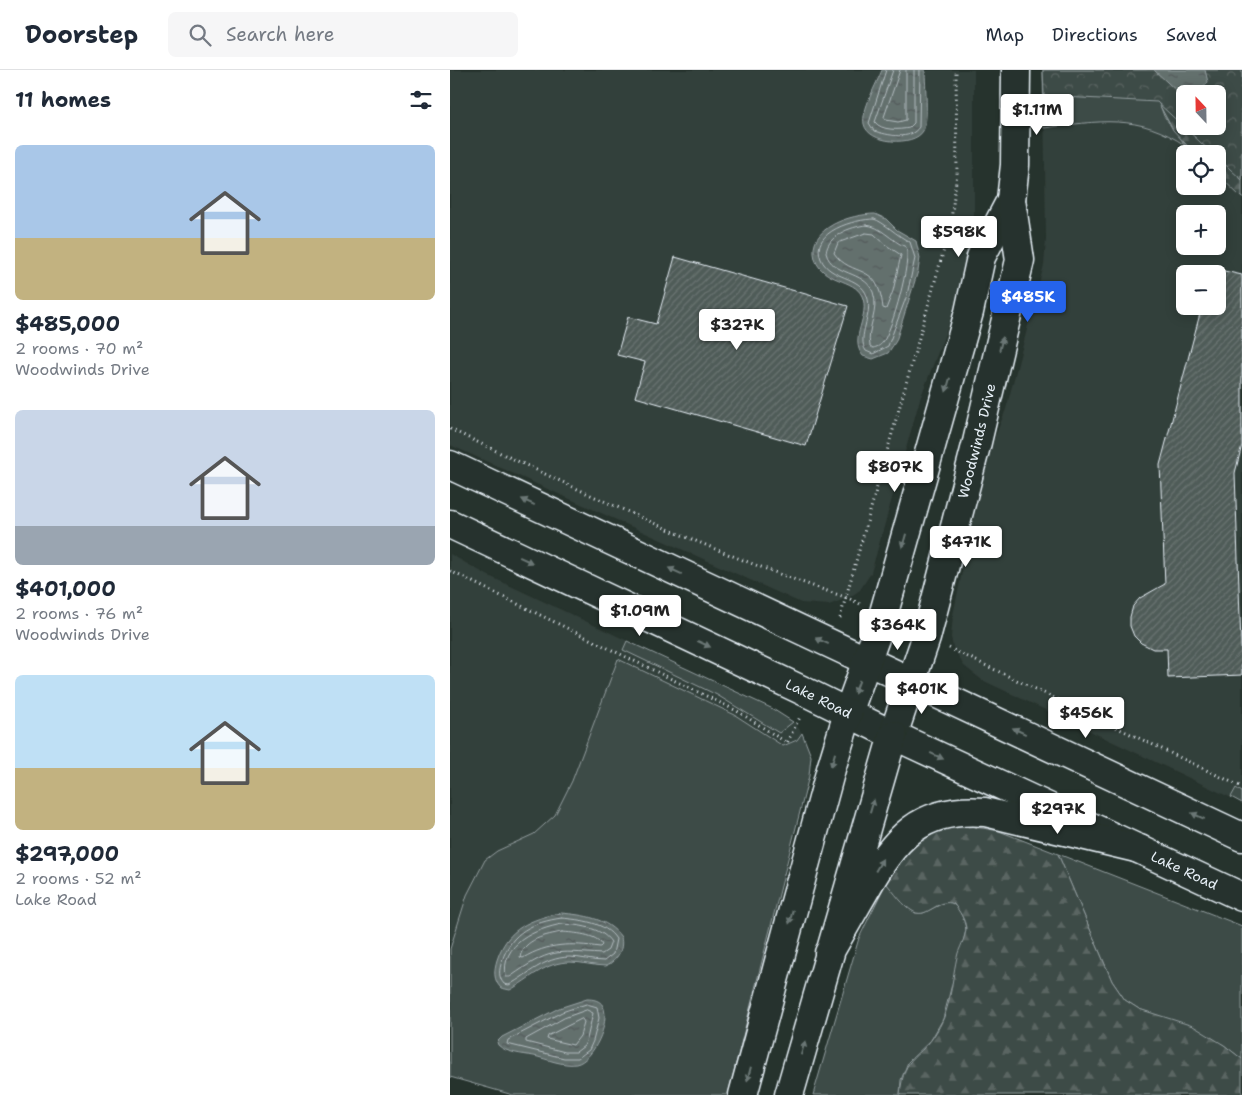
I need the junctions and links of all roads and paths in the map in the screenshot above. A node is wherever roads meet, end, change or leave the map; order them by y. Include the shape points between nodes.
1 (956, 70) edge
2 (1016, 70) edge
3 (1011, 200) junction
4 (450, 429) edge
5 (450, 465) edge
6 (450, 524) edge
7 (450, 571) edge
8 (966, 656) dead end
9 (867, 661) junction
10 (911, 680) junction
11 (848, 714) junction
12 (892, 735) junction
13 (787, 743) dead end
14 (1242, 787) edge
15 (1242, 837) edge
16 (1140, 849) junction
17 (1242, 897) edge
18 (829, 953) junction
19 (743, 1095) edge
20 (789, 1095) edge

1 - 4 path via 958,172 954,209 848,598 737,558 573,488
2 - 3 main road, Woodwinds Drive
3 -> 9 main road, Woodwinds Drive via 981,257 886,606
10 -> 3 main road, Woodwinds Drive via 926,638 1016,281 1020,260
9 -> 5 main road
6 -> 11 main road, Lake Road
7 - 13 path via 722,704
8 - 14 path
9 - 10 main road
9 -> 11 main road, Woodwinds Drive
10 - 12 main road, Woodwinds Drive
15 -> 10 main road
11 - 12 main road, Lake Road
11 -> 19 main road, Woodwinds Drive
12 -> 16 main road, Lake Road
18 -> 12 main road, Woodwinds Drive
16 - 17 main road, Lake Road
18 -> 16 main road via 892,846 913,829 939,816 985,812
20 -> 18 main road

